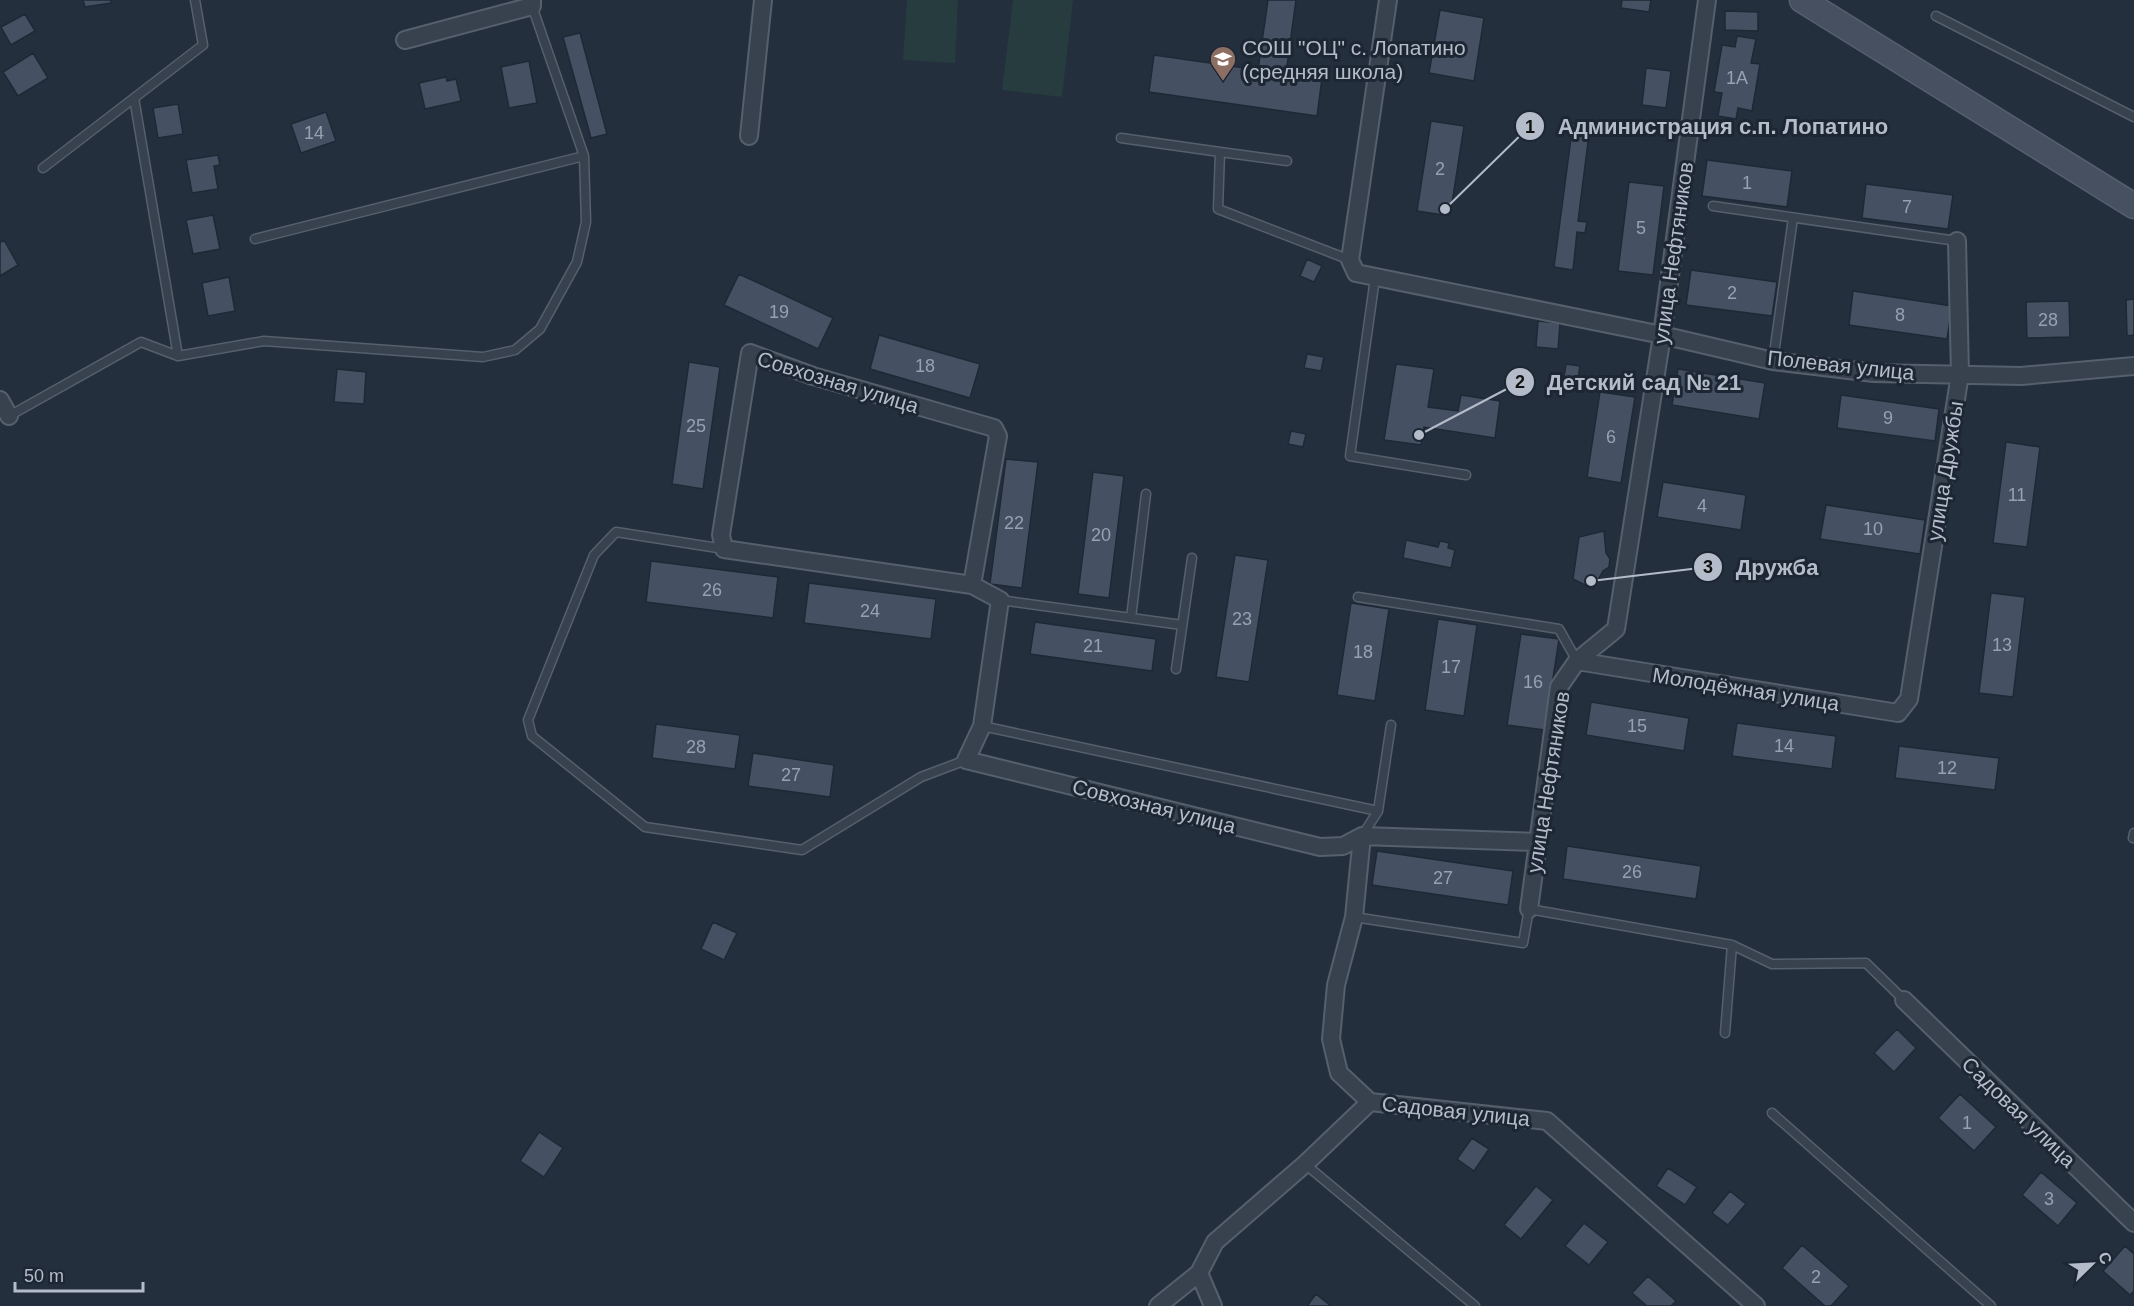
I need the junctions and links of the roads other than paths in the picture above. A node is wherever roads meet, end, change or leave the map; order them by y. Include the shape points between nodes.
1 (195, 0) edge
2 (762, 0) edge
3 (1388, 0) edge
4 (1707, 0) edge
5 (1802, 0) edge
6 (532, 3) edge
7 (1935, 16) dead end
8 (405, 40) dead end
9 (134, 98) junction
10 (2134, 117) edge
11 (749, 135) dead end
12 (1121, 138) dead end
13 (1220, 152) junction
14 (584, 156) junction
15 (1287, 161) dead end
16 (43, 168) dead end
17 (1713, 206) dead end
18 (2134, 206) edge
19 (1793, 218) junction
20 (255, 238) dead end
21 (1957, 241) joint
22 (1350, 260) junction
23 (1375, 278) junction
24 (1662, 335) junction
25 (178, 356) junction
26 (1773, 361) junction
27 (2134, 366) edge
28 (1960, 374) junction
29 (0, 400) edge
30 (9, 416) joint
31 (1466, 475) dead end
32 (1146, 494) dead end
33 (724, 549) junction
34 (1192, 558) dead end
35 (972, 585) junction
36 (1358, 597) dead end
37 (1000, 600) junction
38 (1131, 618) junction
39 (1182, 625) junction
40 (1577, 661) junction
41 (1176, 669) dead end
42 (1909, 699) joint
43 (1391, 725) dead end
44 (982, 726) junction
45 (966, 759) junction
46 (1378, 811) junction
47 (2134, 833) edge
48 (1362, 836) junction
49 (2133, 838) edge
50 (1538, 842) junction
51 (1529, 909) junction
52 (1354, 917) junction
53 (1732, 945) junction
54 (1904, 1000) joint
55 (1725, 1033) dead end
56 (1370, 1102) junction
57 (1772, 1113) dead end
58 (1305, 1164) junction
59 (2134, 1223) edge
60 (1199, 1273) junction
61 (1158, 1306) edge
62 (1213, 1306) edge
63 (1475, 1306) edge
64 (1755, 1306) edge
65 (1991, 1306) edge

1 - 9 lane via 203,45
2 - 11 street
3 - 22 street
4 - 24 street, улица Нефтяников
5 - 18 street
6 - 8 street
6 - 14 lane
7 - 10 lane
9 - 16 lane
9 - 25 lane
12 - 13 lane
13 - 15 lane
13 - 22 lane via 1218,208
14 - 20 lane
14 - 25 lane via 586,222 577,262 540,329 515,350 483,357 264,341
17 - 19 lane
19 - 21 lane
19 - 26 lane
21 - 28 street, улица Дружбы
22 - 23 street, Полевая улица via 1356,273
23 - 24 street, Полевая улица
23 - 31 lane via 1350,456
24 - 26 street, Полевая улица
24 - 40 street, улица Нефтяников via 1616,629
25 - 30 lane via 141,342
26 - 28 street, Полевая улица via 1874,373
27 - 28 street, Полевая улица via 2021,376
28 - 42 street, улица Дружбы
29 - 30 street
32 - 38 lane
33 - 35 street
33 - 35 street, Совхозная улица via 722,535 750,353 813,376 994,428 998,436
33 - 45 lane via 616,532 594,555 528,720 532,736 645,827 802,850 921,777
34 - 39 lane
35 - 37 street
36 - 40 lane via 1559,628
37 - 38 lane
37 - 44 street
38 - 39 lane
39 - 41 lane
40 - 42 street, Молодёжная улица via 1898,713
40 - 50 street, улица Нефтяников via 1559,687
43 - 46 lane
44 - 45 street
44 - 46 lane
45 - 48 street, Совхозная улица via 1320,847 1343,846
46 - 48 lane
47 - 49 lane
48 - 50 street, Совхозная улица
48 - 52 street, Садовая улица
50 - 51 street, улица Нефтяников
51 - 52 lane via 1523,943
51 - 53 lane
52 - 56 street, Садовая улица via 1336,985 1331,1038 1340,1073
53 - 54 lane via 1772,964 1866,963
53 - 55 lane
54 - 59 street, Садовая улица
56 - 58 street
56 - 64 street, Садовая улица via 1547,1121
57 - 65 lane
58 - 60 street via 1215,1242
58 - 63 lane
60 - 61 street
60 - 62 street

